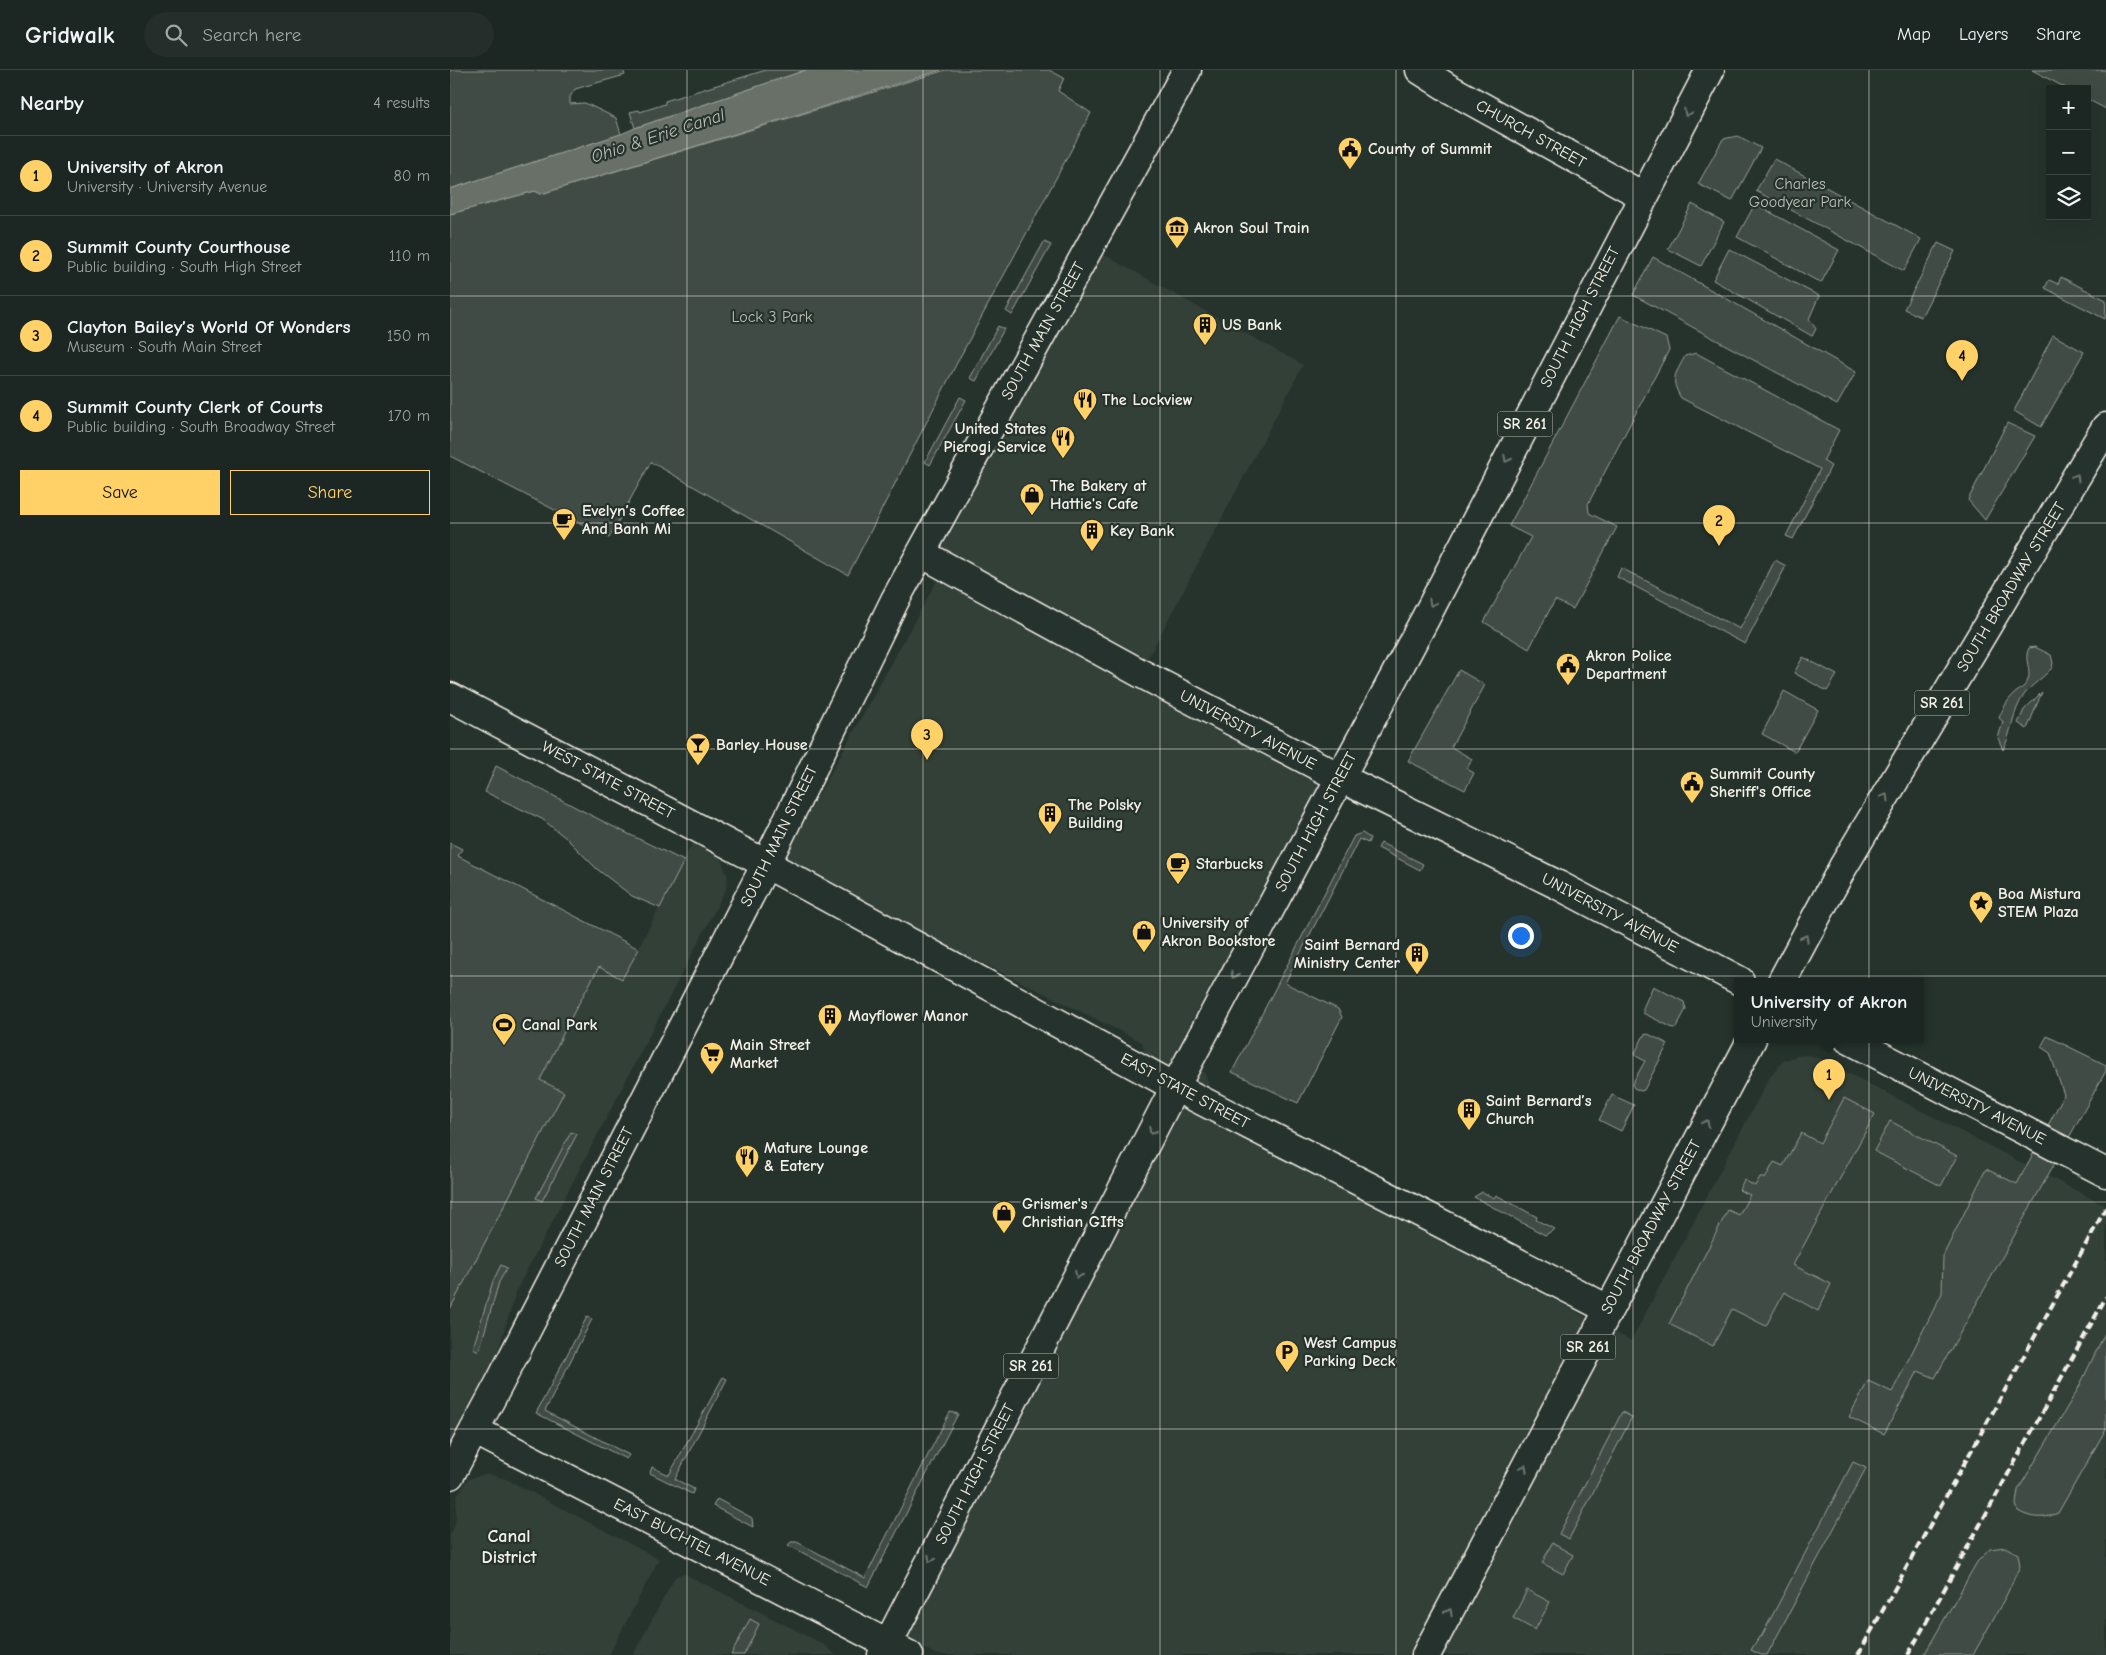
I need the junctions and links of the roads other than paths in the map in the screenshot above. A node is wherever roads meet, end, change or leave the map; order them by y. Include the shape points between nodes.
1 (1187, 70) edge
2 (1420, 70) edge
3 (1710, 70) edge
4 (1643, 196) junction
5 (2106, 427) edge
6 (921, 553) junction
7 (450, 697) edge
8 (1340, 778) junction
9 (766, 864) junction
10 (1734, 978) edge
11 (1784, 978) edge
12 (1750, 1043) edge
13 (1856, 1043) edge
14 (1175, 1087) junction
15 (2106, 1173) edge
16 (1608, 1309) junction
17 (474, 1430) junction
18 (450, 1475) edge
19 (893, 1651) edge
20 (1426, 1655) edge

1 - 6 main road, SOUTH MAIN STREET
2 - 4 main road, CHURCH STREET
3 -> 4 main road, SOUTH HIGH STREET / SR 261
4 -> 8 main road, SOUTH HIGH STREET / SR 261
11 -> 5 main road, SOUTH BROADWAY STREET / SR 261 via 1843,868
6 - 8 main road, UNIVERSITY AVENUE
6 - 9 main road, SOUTH MAIN STREET
7 - 9 main road, WEST STATE STREET
8 - 10 main road, UNIVERSITY AVENUE via 1558,885
8 -> 14 main road, SOUTH HIGH STREET / SR 261
9 - 14 main road, EAST STATE STREET
9 - 17 main road, SOUTH MAIN STREET
16 -> 12 main road, SOUTH BROADWAY STREET / SR 261
13 - 15 main road, UNIVERSITY AVENUE
14 - 16 main road, EAST STATE STREET
14 -> 19 main road, SOUTH HIGH STREET / SR 261
20 -> 16 main road, SOUTH BROADWAY STREET / SR 261
17 - 18 main road, SOUTH MAIN STREET
17 - 19 main road, EAST BUCHTEL AVENUE

